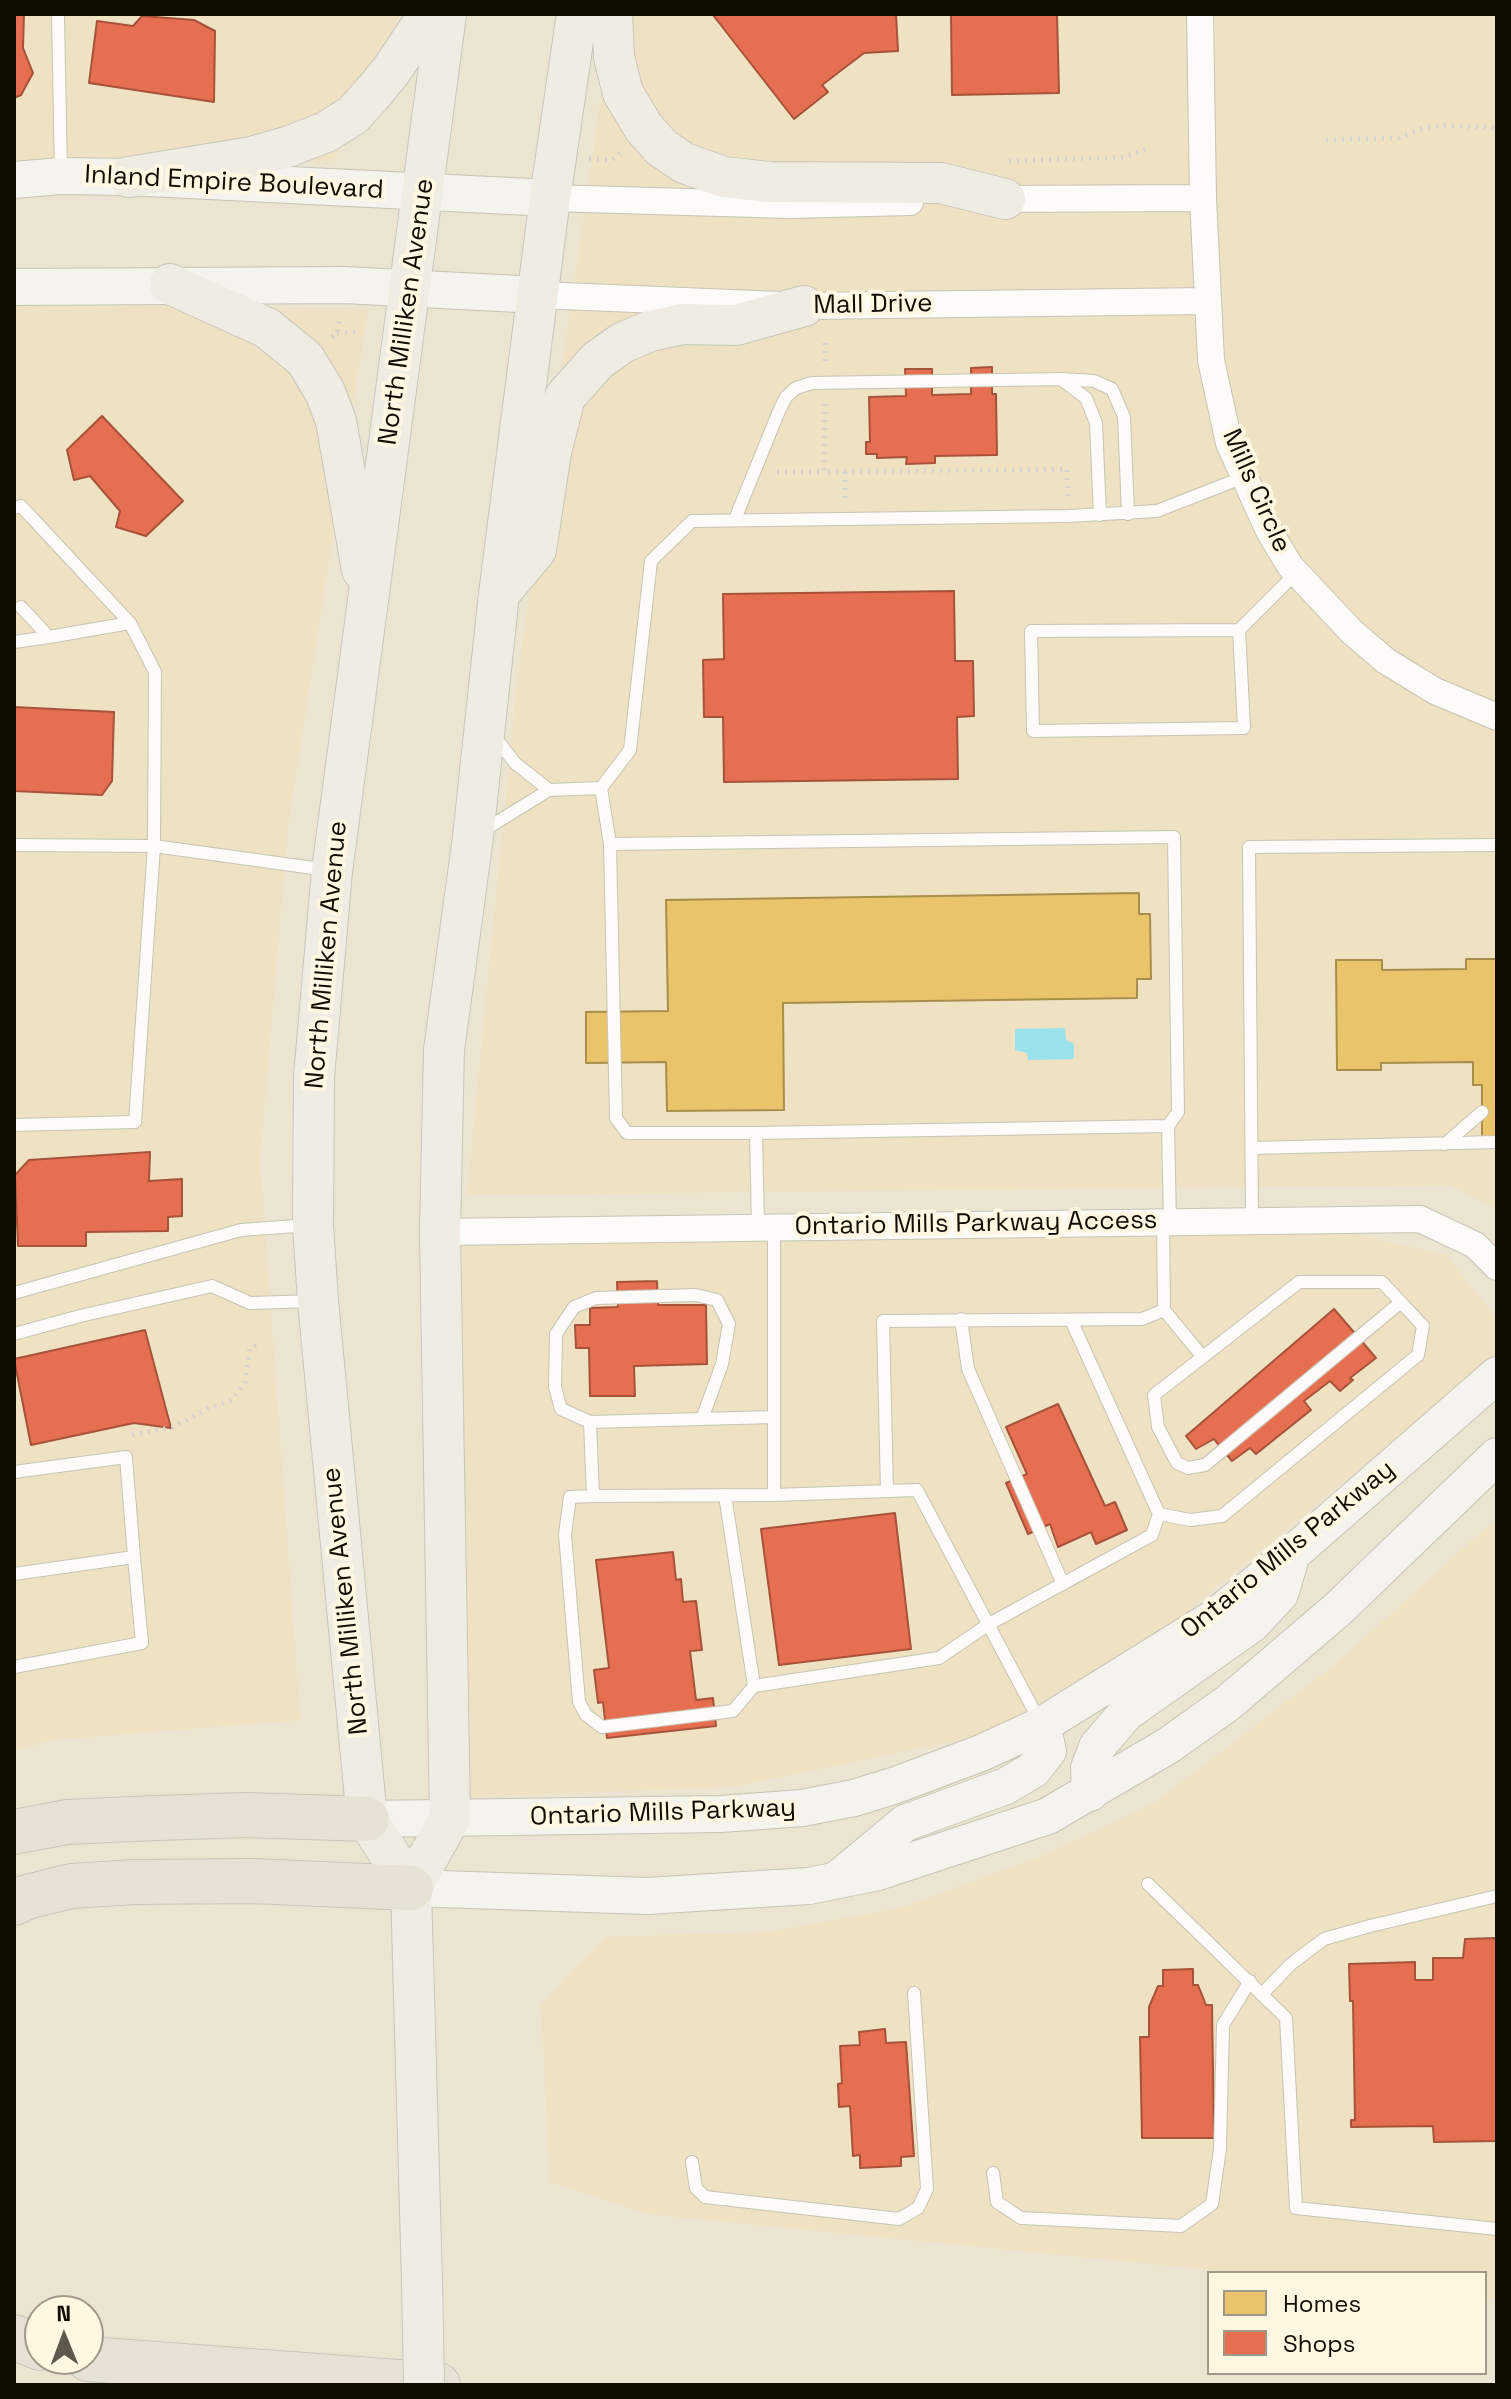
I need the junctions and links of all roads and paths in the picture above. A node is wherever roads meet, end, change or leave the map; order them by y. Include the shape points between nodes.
1 (58, 14) edge
2 (429, 14) edge
3 (446, 14) edge
4 (577, 14) edge
5 (612, 14) edge
6 (1200, 14) edge
7 (1497, 128) edge
8 (1326, 140) dead end
9 (623, 150) dead end
10 (588, 159) dead end
11 (61, 176) junction
12 (129, 177) junction
13 (14, 180) edge
14 (423, 192) junction
15 (550, 198) junction
16 (1203, 198) junction
17 (1005, 199) junction
18 (170, 284) junction
19 (14, 287) edge
20 (411, 289) junction
21 (538, 295) junction
22 (1208, 301) junction
23 (804, 306) junction
24 (359, 332) dead end
25 (337, 333) dead end
26 (825, 343) dead end
27 (1062, 379) junction
28 (825, 383) junction
29 (755, 472) junction
30 (824, 472) junction
31 (1244, 477) junction
32 (14, 508) edge
33 (1128, 514) junction
34 (1100, 515) junction
35 (1069, 516) junction
36 (735, 519) junction
37 (1296, 573) junction
38 (499, 594) junction
39 (368, 604) junction
40 (21, 607) dead end
41 (130, 623) junction
42 (1239, 630) junction
43 (49, 637) junction
44 (14, 642) edge
45 (1497, 717) edge
46 (485, 725) junction
47 (601, 788) junction
48 (549, 790) junction
49 (473, 837) junction
50 (610, 844) junction
51 (14, 845) edge
52 (1497, 845) edge
53 (154, 846) junction
54 (332, 871) junction
55 (1482, 1112) dead end
56 (14, 1125) edge
57 (1168, 1126) junction
58 (756, 1133) junction
59 (1497, 1142) edge
60 (1445, 1144) junction
61 (1252, 1148) junction
62 (1252, 1220) junction
63 (1166, 1221) junction
64 (313, 1225) junction
65 (766, 1227) junction
66 (440, 1232) junction
67 (1497, 1267) edge
68 (14, 1293) edge
69 (318, 1301) junction
70 (1401, 1302) junction
71 (1164, 1310) junction
72 (961, 1319) junction
73 (1071, 1320) junction
74 (14, 1334) edge
75 (257, 1345) dead end
76 (1202, 1356) junction
77 (1497, 1375) edge
78 (774, 1417) junction
79 (702, 1419) junction
80 (590, 1422) junction
81 (121, 1437) dead end
82 (1497, 1456) edge
83 (14, 1472) edge
84 (887, 1491) junction
85 (725, 1495) junction
86 (774, 1495) junction
87 (593, 1496) junction
88 (1159, 1514) junction
89 (1292, 1554) junction
90 (134, 1557) junction
91 (14, 1574) edge
92 (1063, 1584) junction
93 (989, 1624) junction
94 (14, 1667) edge
95 (754, 1686) junction
96 (1042, 1725) junction
97 (1090, 1793) junction
98 (450, 1818) junction
99 (367, 1819) junction
100 (14, 1832) edge
101 (835, 1881) junction
102 (1148, 1884) dead end
103 (411, 1888) junction
104 (1497, 1896) edge
105 (14, 1903) edge
106 (1250, 1981) junction
107 (914, 1993) dead end
108 (1263, 1993) junction
109 (692, 2162) dead end
110 (993, 2173) dead end
111 (1497, 2229) edge
112 (104, 2360) edge
113 (424, 2385) edge
114 (438, 2385) edge

1 - 11 lane
2 - 12 main road via 371,95 353,115 326,132 252,157
3 - 14 main road, North Milliken Avenue
4 - 15 main road
5 - 17 main road via 623,93 644,128 684,163 754,181 941,183
6 - 16 street, Mills Circle
7 - 8 path via 1442,125 1399,138
9 - 10 path via 612,160
11 - 12 main road, Inland Empire Boulevard
11 - 13 main road, Inland Empire Boulevard
12 - 14 main road, Inland Empire Boulevard
14 - 15 main road, Inland Empire Boulevard
14 - 20 main road, North Milliken Avenue
15 - 17 street via 789,205
15 - 21 main road
16 - 17 street
16 - 22 street, Mills Circle
18 - 19 main road
18 - 20 main road
18 - 39 main road via 267,328 305,359 336,421
20 - 21 main road
20 - 39 main road, North Milliken Avenue
21 - 23 street, Mall Drive
21 - 38 main road
22 - 23 street, Mall Drive
22 - 31 street, Mills Circle via 1214,374 1229,443
23 - 38 main road via 736,325 683,324 650,331 598,360 565,397 536,550
24 - 25 path
26 - 28 path
27 - 28 lane
27 - 33 lane via 1094,381 1112,389 1124,417
27 - 34 lane via 1086,398 1096,423
28 - 29 lane via 796,388 786,397
28 - 30 path
29 - 30 path
29 - 36 lane
30 - 35 path via 1067,469
31 - 33 lane via 1157,511
31 - 37 street, Mills Circle
32 - 41 lane via 21,506
33 - 34 lane
34 - 35 lane
35 - 36 lane
36 - 47 lane via 692,521 651,561 630,750
37 - 42 lane
37 - 45 street, Mills Circle via 1386,661 1435,691
38 - 46 main road
39 - 54 main road, North Milliken Avenue
40 - 43 lane
41 - 43 lane
41 - 53 lane via 155,672
42 - 42 lane via 1031,631 1033,731 1244,728
43 - 44 lane
46 - 48 lane via 515,763
46 - 49 main road
47 - 48 lane
47 - 50 lane
48 - 49 lane
49 - 66 main road via 444,1050
50 - 57 lane via 1174,837 1178,1112
50 - 58 lane via 616,1118 627,1133
51 - 53 lane
52 - 61 lane via 1249,847
53 - 54 lane
53 - 56 lane via 135,1122
54 - 64 main road, North Milliken Avenue via 314,1077
55 - 60 lane
57 - 58 lane
57 - 63 lane
58 - 65 lane
59 - 60 lane
60 - 61 lane
61 - 62 lane
62 - 63 street, Ontario Mills Parkway Access
62 - 67 street, Ontario Mills Parkway Access via 1420,1219 1475,1245
63 - 65 street, Ontario Mills Parkway Access
63 - 71 lane
64 - 68 lane via 241,1230
64 - 69 main road, North Milliken Avenue
65 - 66 street, Ontario Mills Parkway Access
65 - 78 lane
66 - 98 main road
69 - 74 lane via 250,1303 212,1286
69 - 99 main road, North Milliken Avenue
70 - 76 lane via 1382,1282 1299,1282
70 - 76 lane via 1205,1465 1188,1468 1177,1463 1158,1427 1154,1395
70 - 88 lane via 1423,1326 1418,1355 1222,1516 1190,1520
71 - 73 lane via 1142,1319
71 - 76 lane
72 - 73 lane
72 - 84 lane via 883,1321
72 - 92 lane via 968,1369
73 - 88 lane
75 - 81 path via 250,1348 245,1382 232,1400 173,1427
77 - 89 main road, Ontario Mills Parkway
78 - 79 lane
78 - 86 lane
79 - 80 lane
79 - 80 lane via 722,1364 729,1324 717,1300 696,1295 596,1298 574,1307 556,1334 555,1387 561,1409
80 - 87 lane
82 - 97 main road via 1338,1609 1228,1703
83 - 90 lane via 126,1457
84 - 86 lane
84 - 93 lane via 917,1490
85 - 86 lane
85 - 87 lane
85 - 95 lane
87 - 95 lane via 570,1497 565,1534 579,1702 586,1715 602,1727 733,1711
88 - 92 lane via 1152,1535
89 - 96 main road, Ontario Mills Parkway via 1214,1618
89 - 97 main road via 1280,1594 1252,1624 1126,1713 1097,1747 1089,1768
90 - 91 lane
90 - 94 lane via 142,1643
92 - 93 lane
93 - 95 lane via 939,1658
93 - 96 lane
96 - 98 main road, Ontario Mills Parkway via 896,1785 802,1808
96 - 101 main road via 1048,1751 1033,1770 1006,1786 905,1823
97 - 101 main road via 1048,1816
98 - 99 main road, Ontario Mills Parkway
98 - 103 main road
99 - 100 highway via 130,1819 67,1822
99 - 103 main road, North Milliken Avenue
101 - 103 main road via 647,1896
102 - 106 lane
103 - 105 highway via 135,1882 71,1886
103 - 113 main road, bridge
104 - 108 lane via 1324,1939
106 - 108 lane
106 - 110 lane via 1223,2025 1220,2149 1212,2204 1181,2226 1021,2218 997,2202
107 - 109 lane via 927,2189 918,2208 899,2219 705,2197 696,2188
108 - 111 lane via 1286,2018 1296,2208
112 - 114 highway

